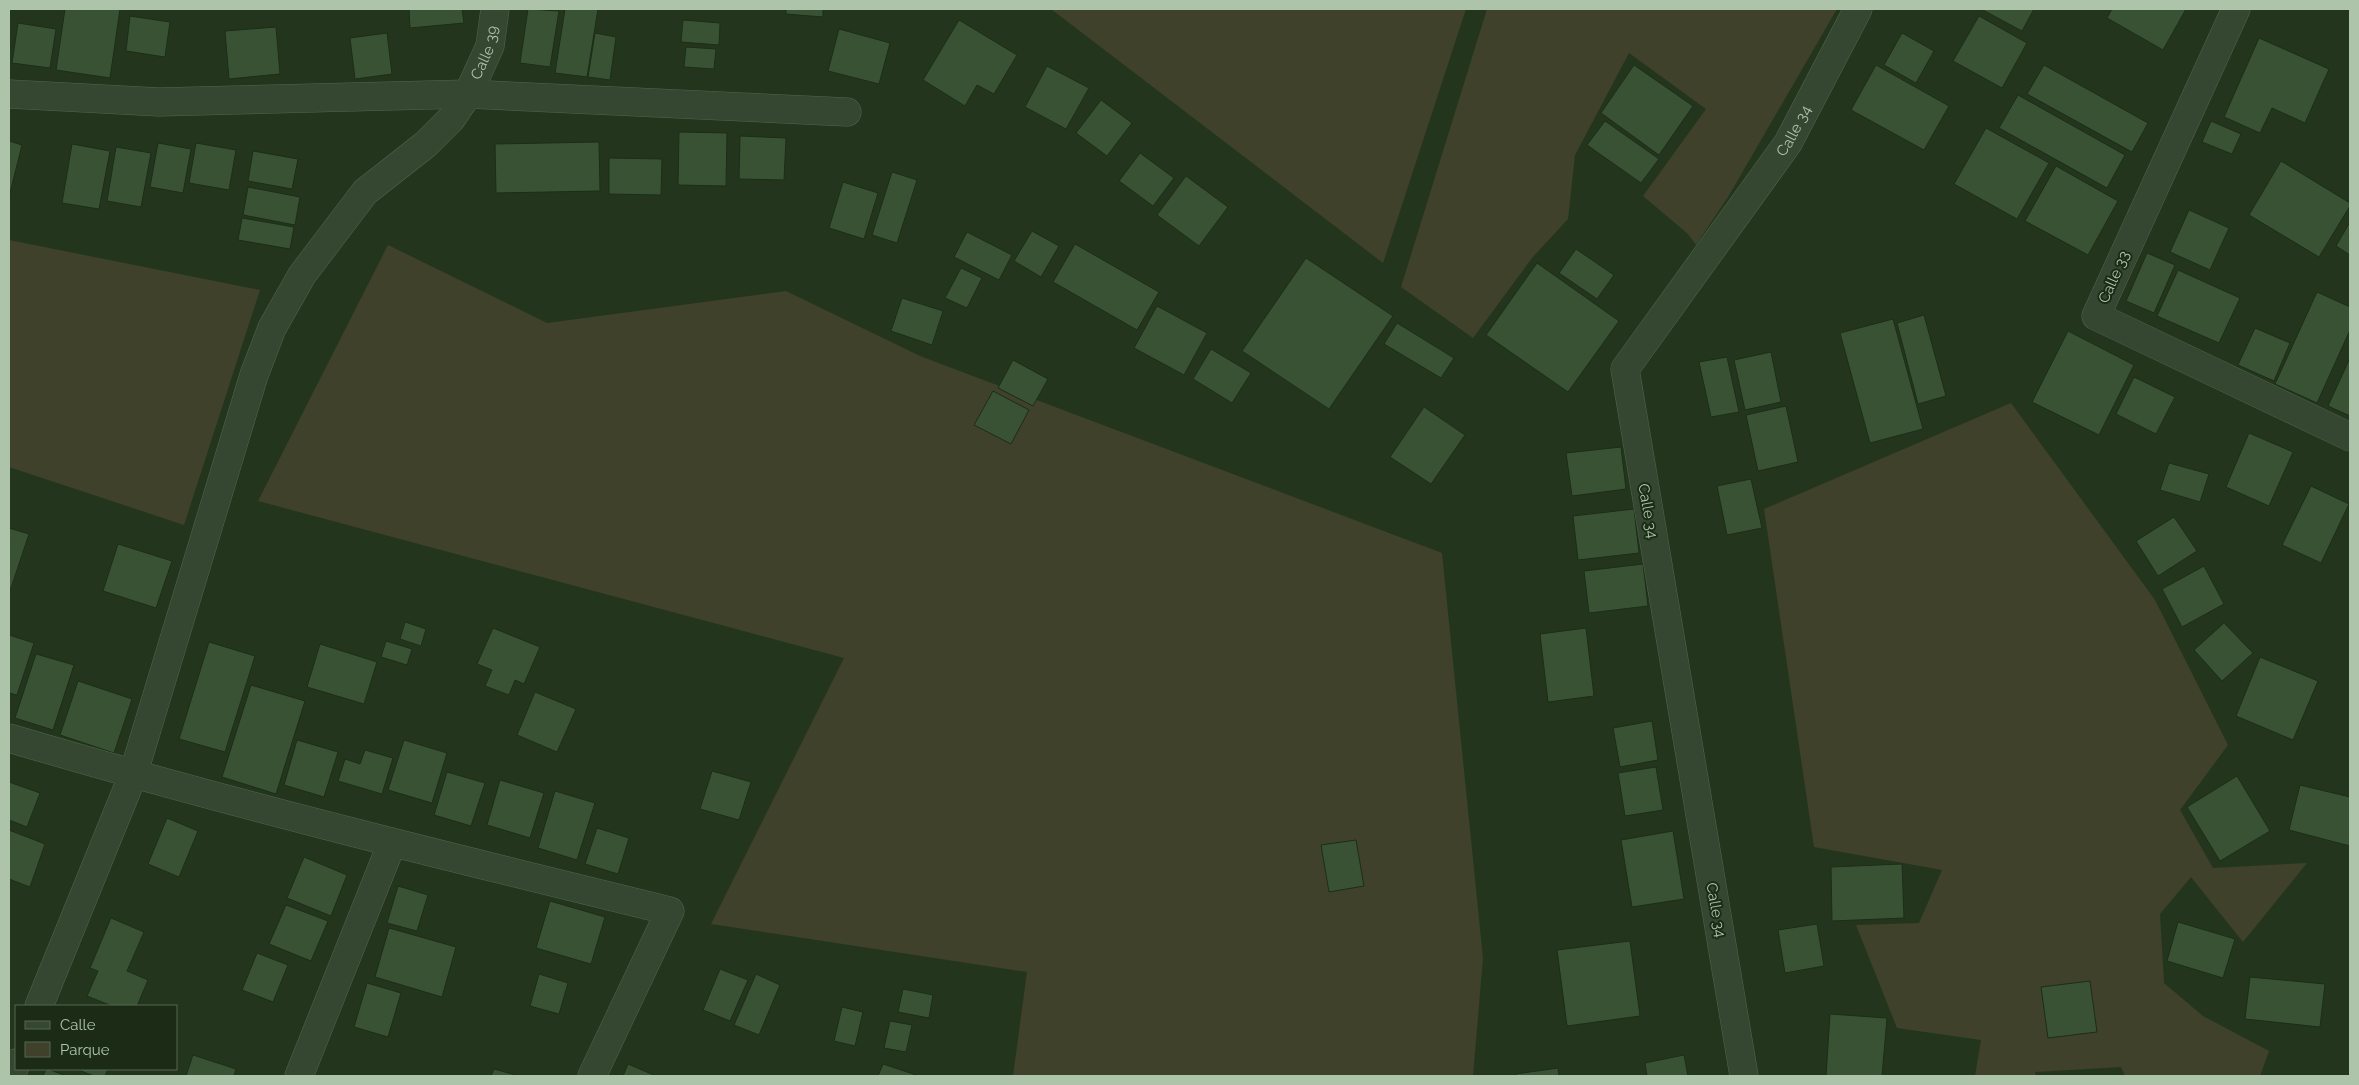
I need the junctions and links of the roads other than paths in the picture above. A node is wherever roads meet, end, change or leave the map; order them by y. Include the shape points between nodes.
1 (495, 9) edge
2 (1858, 9) edge
3 (2236, 9) edge
4 (9, 94) edge
5 (468, 94) junction
6 (846, 112) dead end
7 (2350, 437) edge
8 (9, 738) edge
9 (133, 775) junction
10 (392, 843) junction
11 (39, 1005) edge
12 (299, 1076) edge
13 (592, 1076) edge
14 (1744, 1076) edge

1 - 5 street, Calle 39 via 490,46
2 - 14 street, Calle 34 via 1788,144 1625,369
3 - 7 street, Calle 33 via 2096,316
4 - 5 street via 159,102
5 - 6 street
5 - 9 street, Calle 39 via 451,119 426,144 365,192 302,275 272,328 254,375
8 - 9 street
9 - 10 street
9 - 11 street, Calle 39
10 - 12 street
10 - 13 street via 670,911

